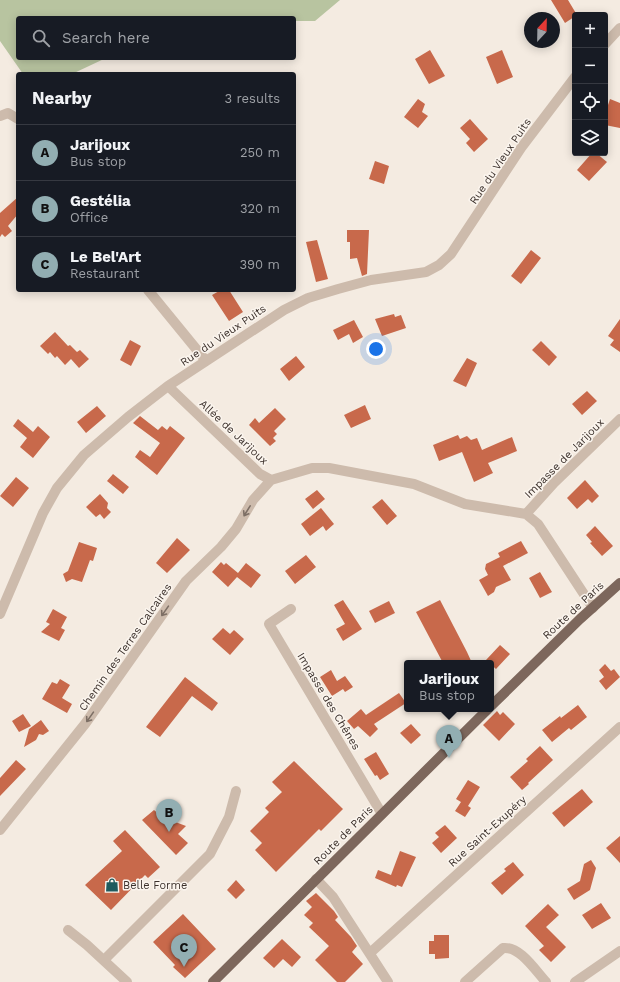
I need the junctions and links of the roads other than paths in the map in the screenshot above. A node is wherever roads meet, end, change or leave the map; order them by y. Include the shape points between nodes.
1 (620, 28) edge
2 (608, 41) edge
3 (572, 80) edge
4 (0, 116) edge
5 (16, 118) edge
6 (150, 292) edge
7 (206, 361) junction
8 (168, 386) junction
9 (620, 419) edge
10 (271, 480) junction
11 (526, 514) junction
12 (620, 583) edge
13 (593, 608) junction
14 (291, 609) dead end
15 (0, 614) edge
16 (494, 703) edge
17 (485, 712) edge
18 (620, 727) edge
19 (236, 791) dead end
20 (382, 814) junction
21 (0, 830) edge
22 (316, 878) junction
23 (68, 930) dead end
24 (620, 951) edge
25 (370, 953) junction
26 (104, 960) junction
27 (213, 981) edge
28 (127, 982) edge
29 (388, 982) edge
30 (465, 982) edge
31 (546, 982) edge
32 (575, 982) edge

1 - 2 street
3 - 7 street, Rue du Vieux Puits via 521,148 440,265 426,272 371,280 308,298 284,310
4 - 5 street via 8,113
6 - 7 street
7 - 8 street, Rue du Vieux Puits
8 - 10 street, Allée de Jarijoux via 260,474
8 - 15 street, Rue du Vieux Puits via 84,455 57,488 43,513
9 - 11 street, Impasse de Jarijoux
10 - 11 street, Allée de Jarijoux via 312,468 329,468 414,484 465,504
10 -> 21 street, Chemin des Terres Calcaires via 253,500 222,547 186,580 85,724
11 - 13 street via 538,524
12 - 13 main road, Route de Paris
13 - 16 main road, Route de Paris
14 - 20 street, Impasse des Chênes via 269,624
17 - 20 main road, Route de Paris
18 - 25 street, Rue Saint-Exupéry
19 - 26 street via 229,817 210,854
20 - 22 main road, Route de Paris
22 - 25 street via 333,897
22 - 27 main road, Route de Paris
23 - 26 street
24 - 32 street
25 - 29 street
26 - 28 street
30 - 31 street via 503,948 517,951

